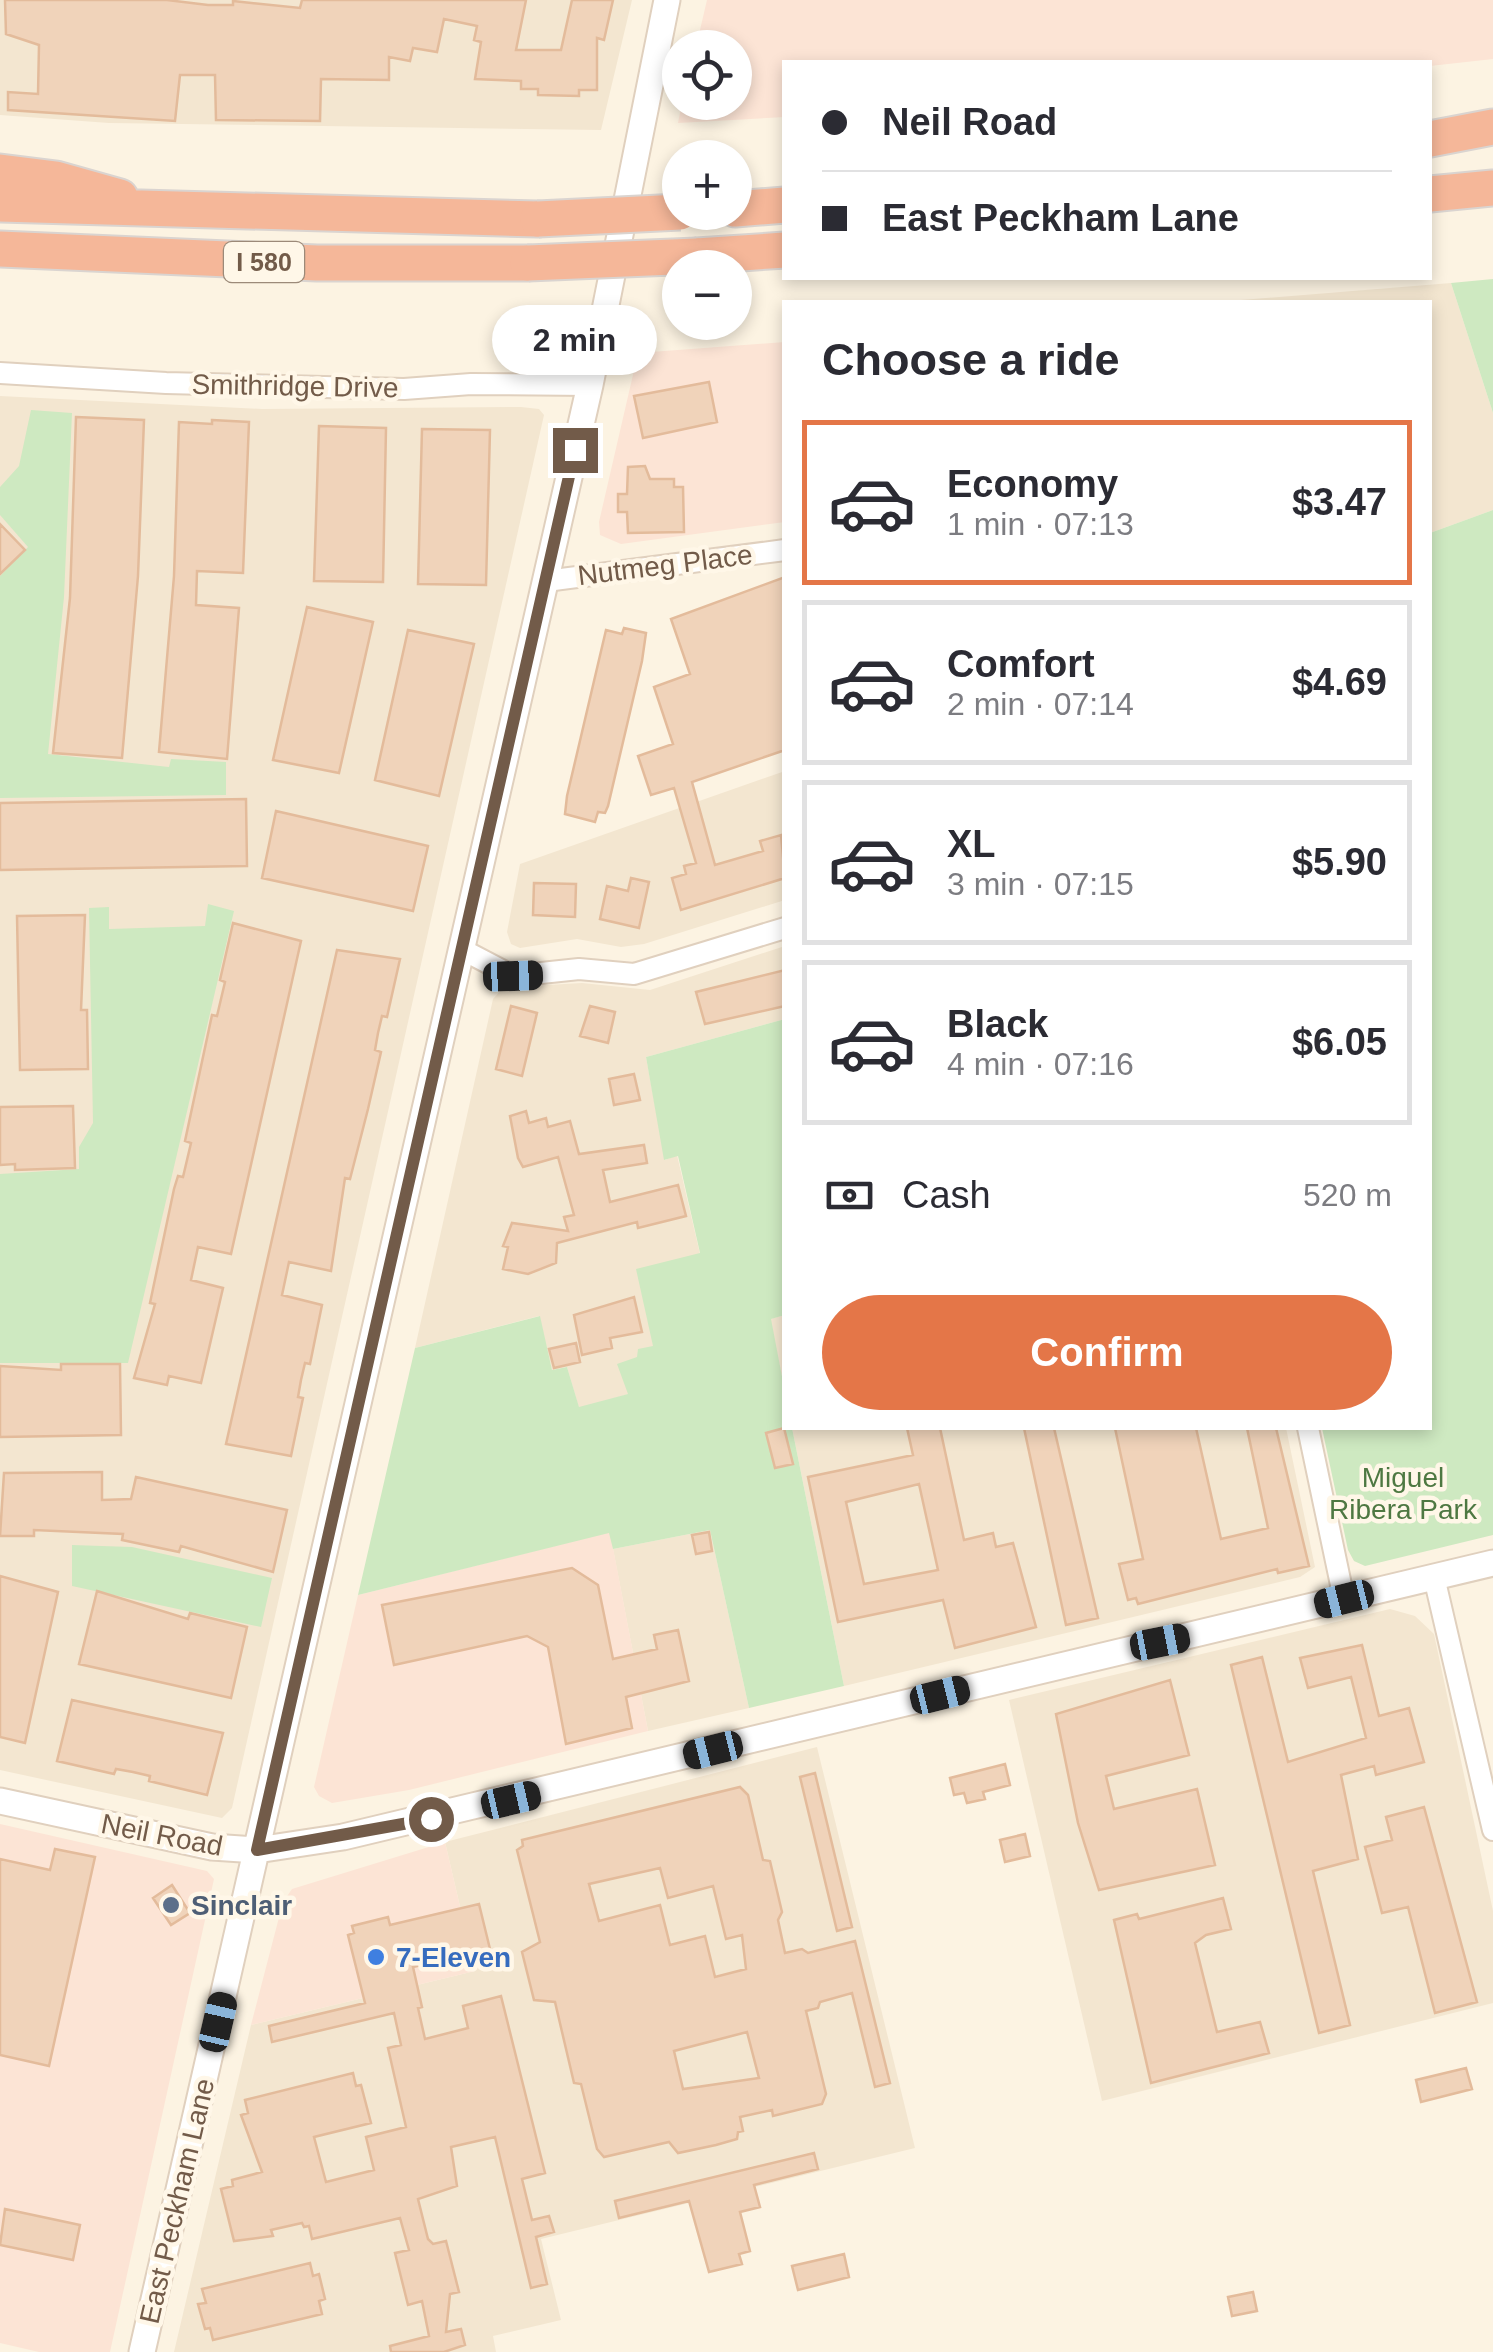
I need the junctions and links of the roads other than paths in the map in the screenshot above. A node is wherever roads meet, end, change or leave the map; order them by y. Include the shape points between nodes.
1 (667, 0) edge
2 (1493, 127) edge
3 (1432, 138) edge
4 (1493, 144) edge
5 (1432, 150) edge
6 (0, 172) edge
7 (1493, 188) edge
8 (1432, 194) edge
9 (0, 204) edge
10 (782, 205) edge
11 (1432, 206) edge
12 (1493, 207) edge
13 (752, 208) edge
14 (169, 211) junction
15 (662, 213) edge
16 (0, 250) edge
17 (782, 250) edge
18 (0, 373) edge
19 (590, 385) junction
20 (782, 550) edge
21 (546, 580) junction
22 (782, 929) edge
23 (463, 950) junction
24 (1308, 1430) edge
25 (1493, 1563) edge
26 (1434, 1577) junction
27 (1344, 1599) junction
28 (0, 1800) edge
29 (1493, 1830) edge
30 (257, 1850) junction
31 (142, 2352) edge

1 - 19 street, East Peckham Lane
2 - 3 highway
4 - 5 highway
6 - 14 highway via 56,179
7 - 8 highway
9 - 14 highway, I 580
10 - 13 highway
11 - 12 highway
14 - 15 highway, I 580, bridge via 538,218
16 - 17 highway, I 580, bridge via 316,264 528,263
18 - 19 street, Smithridge Drive via 404,389
19 - 21 street, East Peckham Lane
20 - 21 street, Nutmeg Place
21 - 23 street, East Peckham Lane
22 - 23 street via 634,974 579,969 513,976
23 - 30 street, East Peckham Lane
24 - 27 street
25 - 26 street, Neil Road
26 - 27 street, Neil Road
26 - 29 street
27 - 30 street, Neil Road via 459,1813
28 - 30 street, Neil Road via 212,1848
30 - 31 street, East Peckham Lane

